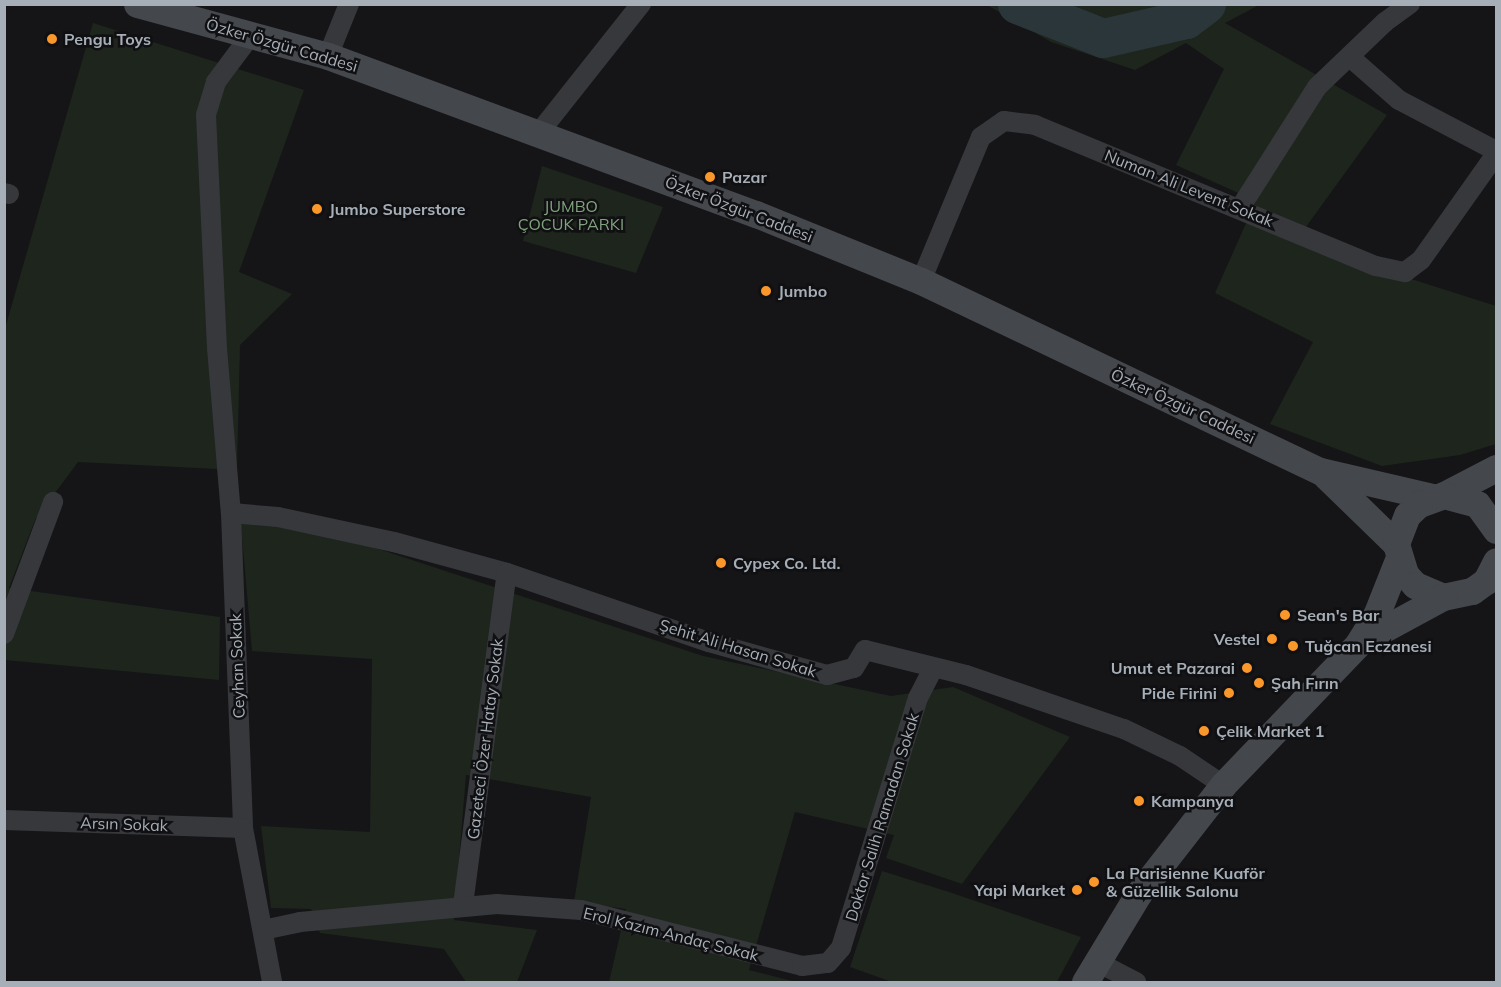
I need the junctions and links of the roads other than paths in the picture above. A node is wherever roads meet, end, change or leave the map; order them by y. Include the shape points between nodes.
1 (137, 4) edge
2 (349, 4) edge
3 (641, 4) edge
4 (1410, 4) edge
5 (251, 35) junction
6 (328, 56) junction
7 (1351, 58) junction
8 (538, 134) junction
9 (1497, 153) edge
10 (1240, 208) junction
11 (921, 281) junction
12 (1497, 468) edge
13 (1320, 471) junction
14 (1438, 496) junction
15 (53, 502) dead end
16 (231, 513) junction
17 (1497, 530) edge
18 (1397, 552) junction
19 (1497, 561) edge
20 (507, 573) junction
21 (1443, 597) junction
22 (4, 634) edge
23 (1358, 644) junction
24 (933, 668) junction
25 (1223, 785) junction
26 (4, 820) edge
27 (243, 828) junction
28 (463, 905) junction
29 (263, 930) junction
30 (828, 963) joint
31 (1091, 972) edge
32 (272, 982) edge
33 (1136, 982) edge

1 - 5 main road, Özker Özgür Caddesi
2 - 6 street
3 - 8 street
4 - 7 street via 1385,22
5 - 6 main road, Özker Özgür Caddesi
5 - 16 street, Ceyhan Sokak via 216,82 206,115
6 - 8 main road, Özker Özgür Caddesi
7 - 9 street via 1399,100
7 - 10 street via 1317,87
8 - 11 main road, Özker Özgür Caddesi via 756,214
9 - 10 street, Numan Ali Levent Sokak via 1421,260 1405,272 1376,266
10 - 11 street, Numan Ali Levent Sokak via 1035,125 1004,121 981,137
11 - 13 main road, Özker Özgür Caddesi
12 - 14 main road
13 - 14 main road, Özker Özgür Caddesi
13 - 18 main road, Özker Özgür Caddesi
14 - 17 main road, Özker Özgür Caddesi via 1478,504
14 - 18 main road via 1407,514
15 - 22 street
16 - 20 street, Şehit Ali Hasan Sokak via 279,517 394,542
16 - 27 street, Ceyhan Sokak
18 - 21 main road, Özker Özgür Caddesi via 1415,585
18 - 23 main road via 1377,613
19 - 21 main road via 1486,581 1472,591
20 - 24 street, Şehit Ali Hasan Sokak via 709,642 827,675 854,668 865,650
20 - 28 street, Gazeteci Özer Hatay Sokak
21 - 23 main road
23 - 25 main road
24 - 25 street, Şehit Ali Hasan Sokak via 966,675 1124,729 1180,756
24 - 30 street, Doktor Salih Ramadan Sokak via 918,698 841,948
25 - 31 main road via 1139,893
26 - 27 street, Arsın Sokak
27 - 29 street, Ceyhan Sokak
28 - 29 street, Erol Kazım Andaç Sokak via 300,922
28 - 30 street, Erol Kazım Andaç Sokak via 581,910 802,966
29 - 32 street, Ceyhan Sokak
31 - 33 street

